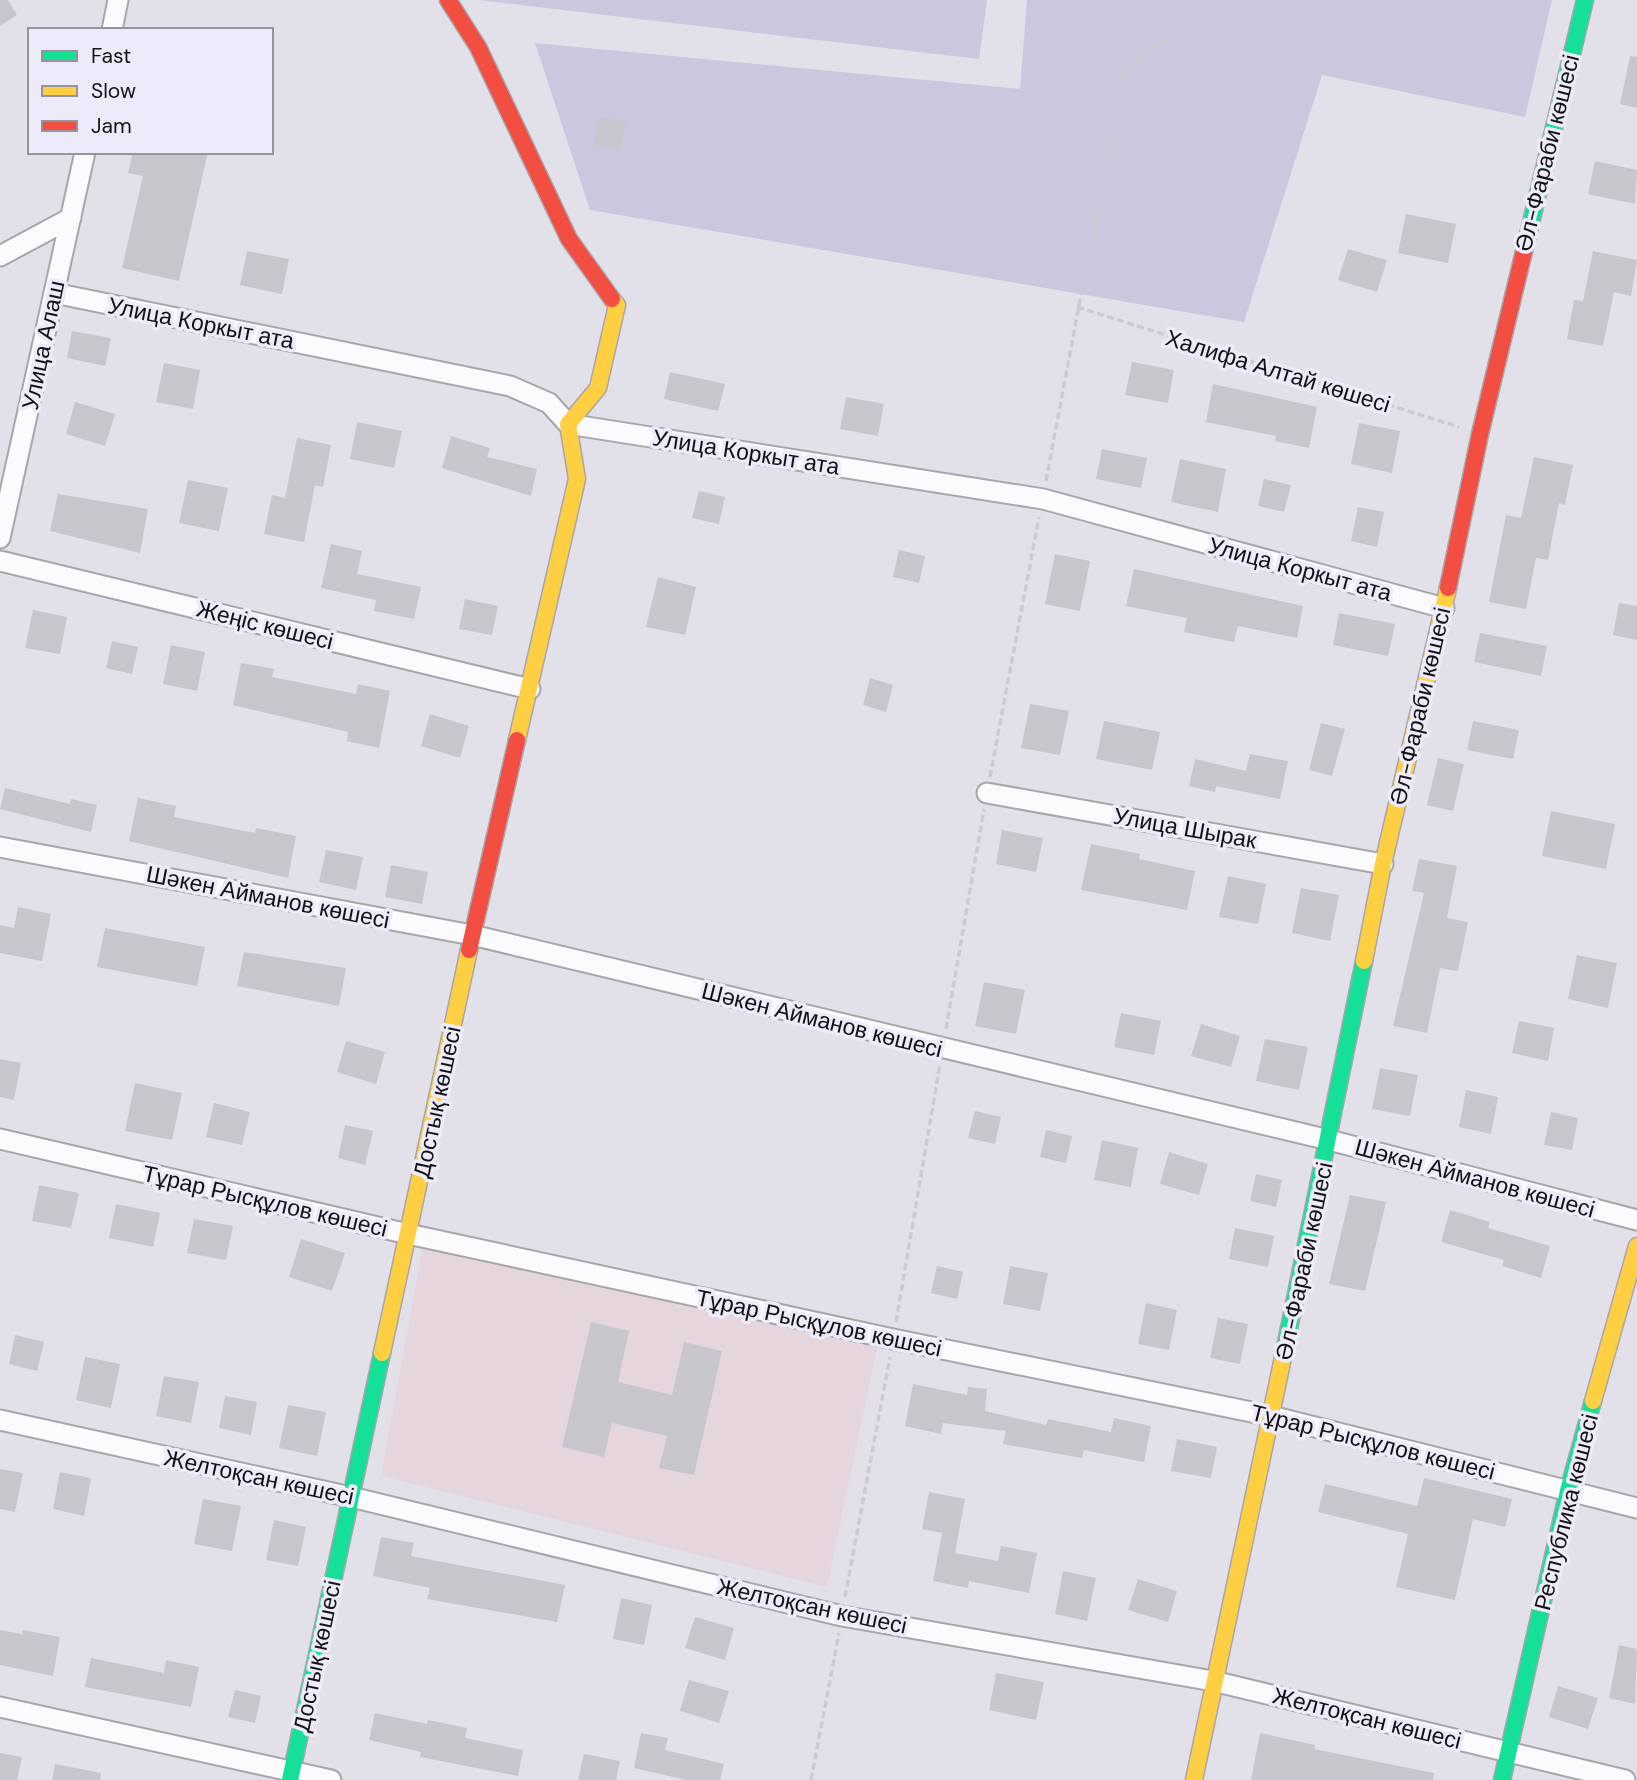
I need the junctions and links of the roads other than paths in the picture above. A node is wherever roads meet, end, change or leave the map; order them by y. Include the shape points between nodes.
1 (118, 0) edge
2 (448, 0) edge
3 (1585, 0) edge
4 (112, 28) edge
5 (85, 154) edge
6 (71, 218) junction
7 (0, 256) edge
8 (54, 293) junction
9 (568, 424) junction
10 (0, 538) edge
11 (0, 561) edge
12 (1444, 608) junction
13 (530, 689) junction
14 (987, 793) road end
15 (0, 847) edge
16 (1382, 864) junction
17 (472, 935) junction
18 (0, 1139) edge
19 (1329, 1140) junction
20 (1637, 1220) edge
21 (408, 1234) junction
22 (1637, 1246) edge
23 (1271, 1416) junction
24 (0, 1420) edge
25 (1568, 1491) junction
26 (351, 1497) junction
27 (1637, 1508) edge
28 (1213, 1681) junction
29 (0, 1707) edge
30 (1509, 1752) junction
31 (291, 1775) edge
32 (331, 1780) edge
33 (1194, 1780) edge
34 (1502, 1780) edge
35 (1625, 1780) edge

1 - 4 street
2 - 9 street via 478,47 569,239 617,305 598,388
3 - 12 street, Әл-Фараби көшесі via 1480,434
5 - 6 street, Улица Алаш
6 - 7 street
6 - 8 street, Улица Алаш
8 - 9 street, Улица Коркыт ата via 510,386 549,403
8 - 10 street, Улица Алаш
9 - 12 street, Улица Коркыт ата via 1043,499
9 - 13 street, Достық көшесі via 577,479
11 - 13 street, Жеңіс көшесі
12 - 16 street, Әл-Фараби көшесі
13 - 17 street, Достық көшесі
14 - 16 street, Улица Шырак
15 - 17 street, Шәкен Айманов көшесі
16 - 19 street, Әл-Фараби көшесі
17 - 19 street, Шәкен Айманов көшесі
17 - 21 street, Достық көшесі
18 - 21 street, Тұрар Рысқұлов көшесі
19 - 20 street, Шәкен Айманов көшесі
19 - 23 street, Әл-Фараби көшесі
21 - 23 street, Тұрар Рысқұлов көшесі
21 - 26 street, Достық көшесі
22 - 25 street, Республика көшесі
23 - 25 street, Тұрар Рысқұлов көшесі
23 - 28 street, Әл-Фараби көшесі
24 - 26 street, Желтоқсан көшесі
25 - 27 street, Тұрар Рысқұлов көшесі
25 - 30 street, Республика көшесі
26 - 28 street, Желтоқсан көшесі via 842,1616
26 - 31 street, Достық көшесі
28 - 30 street, Желтоқсан көшесі
28 - 33 street, Әл-Фараби көшесі
29 - 31 street
30 - 34 street, Республика көшесі
30 - 35 street, Желтоқсан көшесі
31 - 32 street

